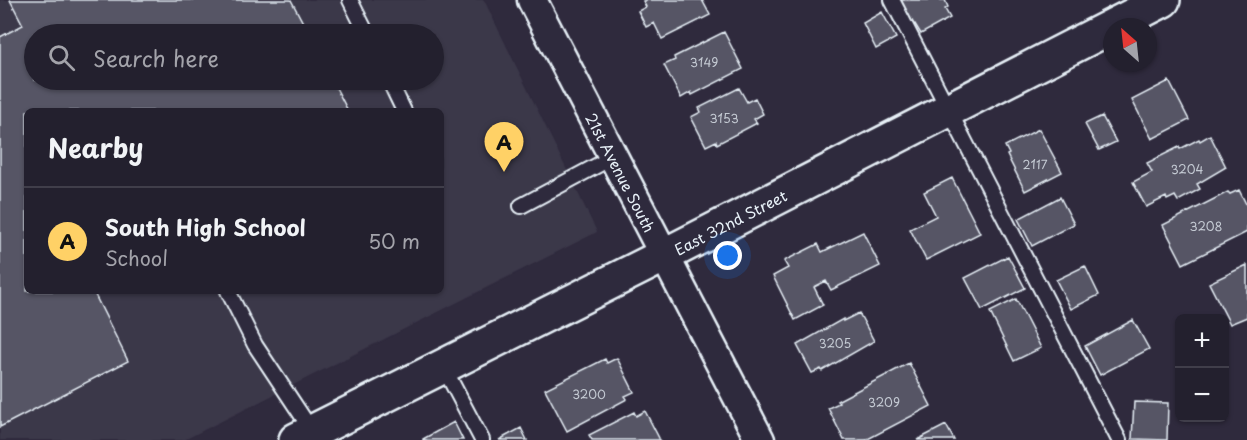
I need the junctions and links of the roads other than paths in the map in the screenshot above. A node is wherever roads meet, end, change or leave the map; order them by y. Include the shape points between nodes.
1 (350, 0) edge
2 (532, 0) edge
3 (892, 0) edge
4 (1162, 0) edge
5 (362, 24) edge
6 (394, 90) edge
7 (403, 108) edge
8 (948, 109) junction
9 (613, 157) junction
10 (521, 206) dead end
11 (665, 255) junction
12 (230, 294) edge
13 (443, 366) junction
14 (304, 436) edge
15 (482, 440) edge
16 (760, 440) edge
17 (1119, 440) edge

1 - 5 lane
2 - 9 street, 21st Avenue South
3 - 8 lane
4 - 8 street, East 32nd Street
6 - 7 lane
8 - 11 street, East 32nd Street
8 - 17 lane
9 - 10 lane
9 - 11 street, 21st Avenue South
11 - 13 street, East 32nd Street
11 - 16 street, 21st Avenue South
12 - 14 lane
13 - 14 street, East 32nd Street
13 - 15 lane

